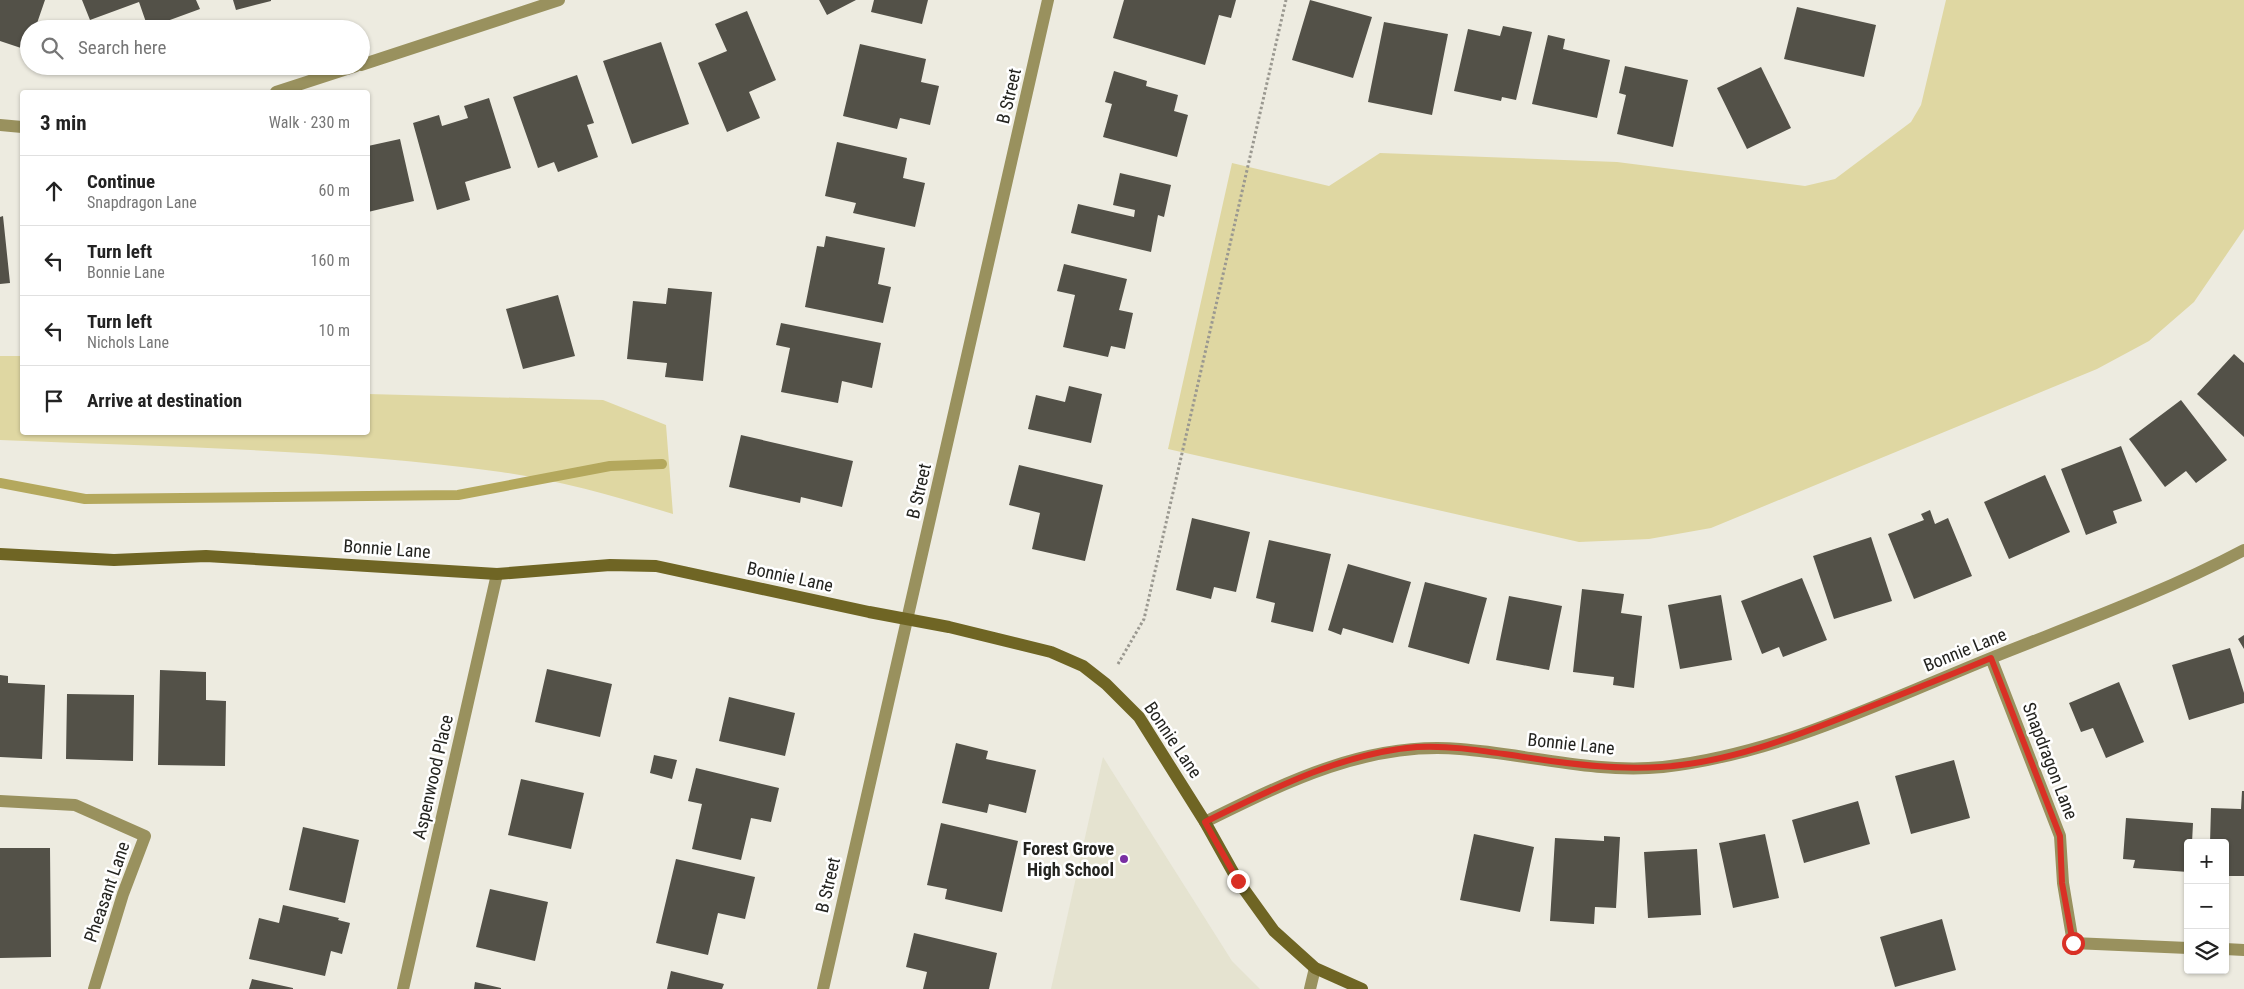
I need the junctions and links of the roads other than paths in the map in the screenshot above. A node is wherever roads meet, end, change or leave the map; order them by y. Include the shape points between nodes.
1 (559, 0) edge
2 (1048, 0) edge
3 (370, 61) edge
4 (328, 75) edge
5 (282, 90) edge
6 (0, 125) edge
7 (20, 127) edge
8 (2244, 550) edge
9 (0, 554) edge
10 (497, 574) junction
11 (907, 619) junction
12 (1991, 658) junction
13 (0, 801) edge
14 (1205, 822) junction
15 (2184, 948) edge
16 (2229, 949) edge
17 (2244, 950) edge
18 (1315, 968) junction
19 (94, 989) edge
20 (403, 989) edge
21 (823, 989) edge
22 (1310, 989) edge
23 (1362, 989) edge

1 - 3 street
2 - 11 street, B Street
4 - 5 street
6 - 7 street
8 - 12 street, Bonnie Lane via 2204,571
9 - 10 street, Bonnie Lane via 114,560 206,556
10 - 11 street, Bonnie Lane via 610,565 656,566
10 - 20 street, Aspenwood Place
11 - 14 street, Bonnie Lane via 1051,652 1083,666 1139,717
11 - 21 street, B Street
12 - 14 street, Bonnie Lane via 1812,730 1754,750 1717,758 1660,767 1613,766 1418,747 1370,755 1332,766 1296,779
12 - 15 street, Snapdragon Lane via 2060,836 2062,883 2073,943
13 - 19 street, Pheasant Lane via 75,805 145,836 123,894
14 - 18 street via 1229,866 1274,931
16 - 17 street
18 - 22 street
18 - 23 street

